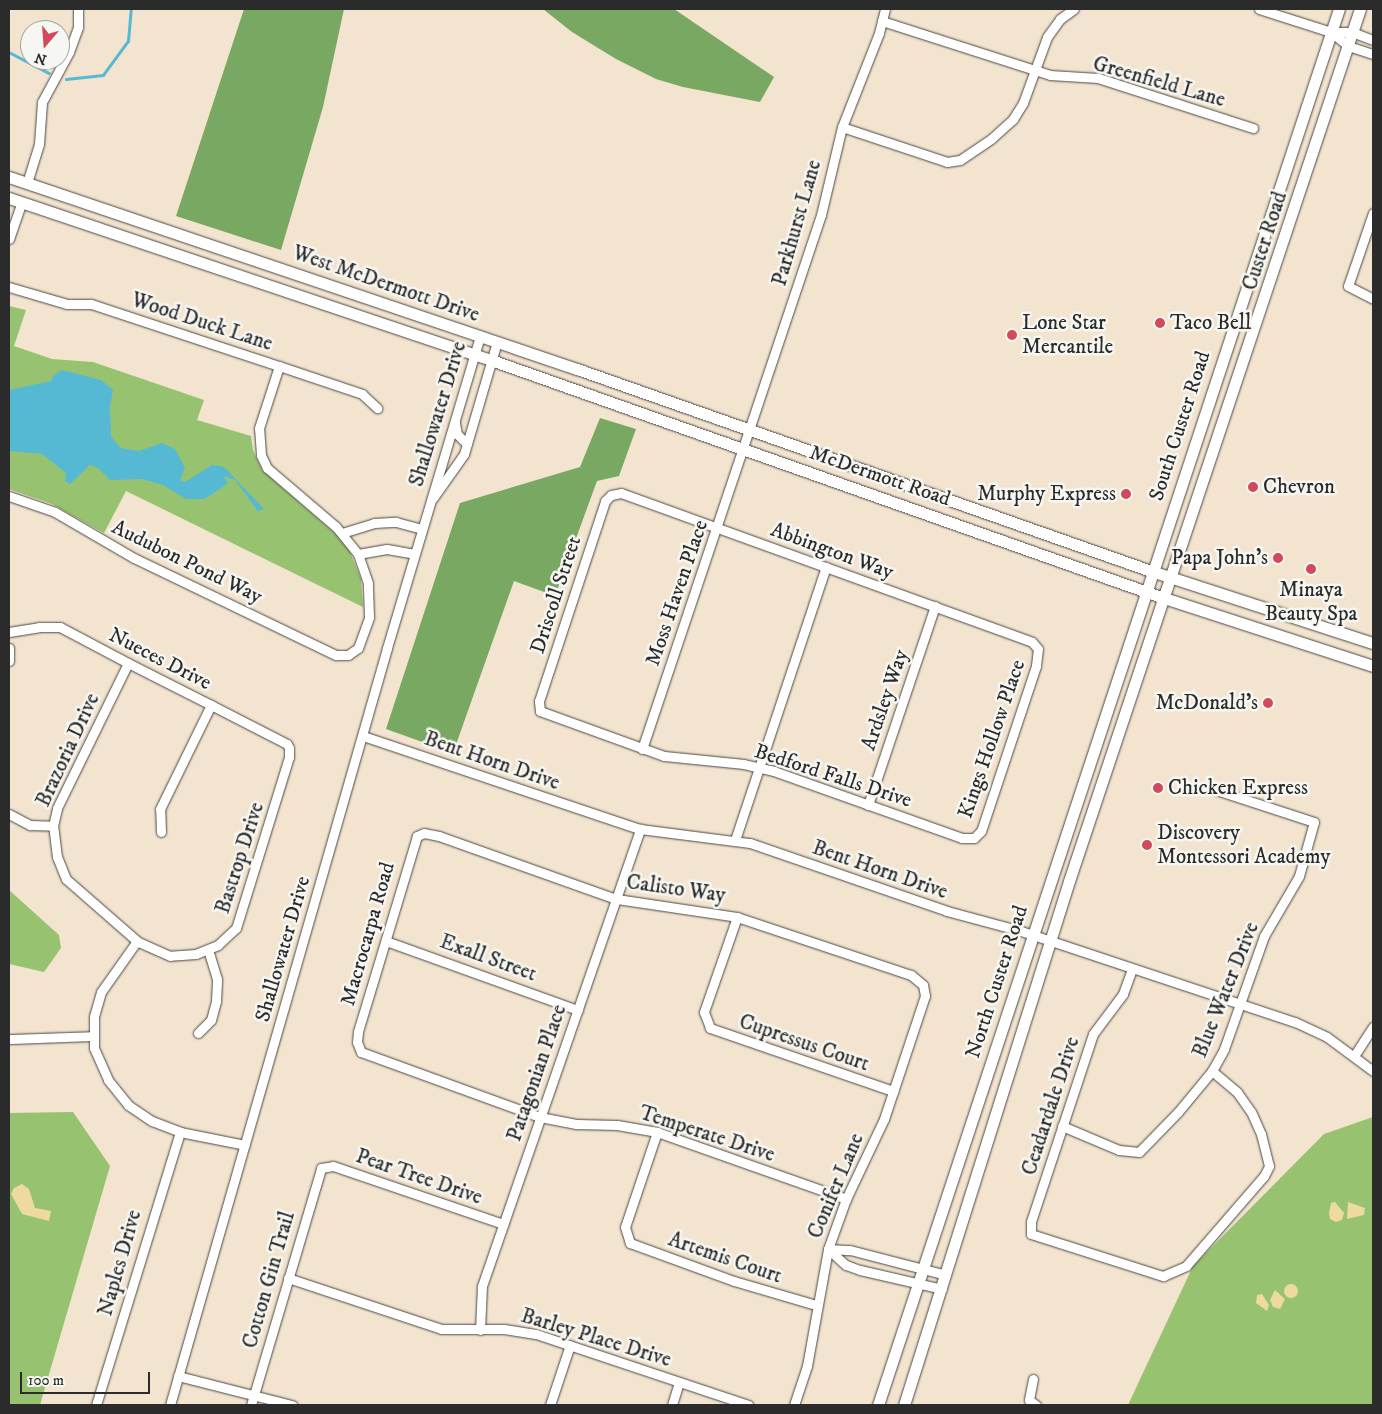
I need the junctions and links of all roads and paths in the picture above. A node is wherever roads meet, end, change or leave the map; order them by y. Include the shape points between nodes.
1 (78, 9) edge
2 (885, 9) edge
3 (1074, 9) edge
4 (1258, 9) edge
5 (1339, 9) edge
6 (1360, 9) edge
7 (882, 21) junction
8 (1331, 32) junction
9 (1352, 32) junction
10 (1373, 40) edge
11 (1348, 46) junction
12 (1373, 54) edge
13 (1035, 70) junction
14 (842, 126) junction
15 (1253, 128) dead end
16 (9, 177) edge
17 (27, 183) junction
18 (9, 198) edge
19 (22, 202) junction
20 (1373, 213) edge
21 (9, 239) edge
22 (9, 287) edge
23 (1373, 299) edge
24 (480, 336) junction
25 (497, 342) junction
26 (474, 354) junction
27 (491, 360) junction
28 (279, 366) junction
29 (577, 369) junction
30 (570, 388) junction
31 (377, 408) dead end
32 (454, 420) junction
33 (750, 430) junction
34 (467, 444) junction
35 (743, 448) junction
36 (930, 492) junction
37 (611, 495) joint
38 (9, 496) edge
39 (430, 502) junction
40 (923, 511) junction
41 (718, 528) junction
42 (422, 529) junction
43 (342, 534) junction
44 (358, 554) junction
45 (414, 554) junction
46 (826, 567) junction
47 (1151, 571) junction
48 (1171, 578) junction
49 (1145, 590) junction
50 (1164, 598) junction
51 (935, 606) junction
52 (9, 632) edge
53 (1345, 634) junction
54 (1373, 643) edge
55 (9, 648) edge
56 (1038, 649) joint
57 (1338, 655) junction
58 (9, 661) edge
59 (128, 662) junction
60 (1373, 666) edge
61 (211, 705) junction
62 (539, 708) joint
63 (363, 736) junction
64 (289, 748) joint
65 (642, 749) junction
66 (759, 768) junction
67 (1216, 790) dead end
68 (1078, 798) junction
69 (1095, 803) junction
70 (868, 805) junction
71 (9, 814) edge
72 (53, 826) junction
73 (640, 829) junction
74 (161, 832) dead end
75 (421, 834) joint
76 (974, 838) joint
77 (735, 840) junction
78 (616, 899) junction
79 (736, 916) junction
80 (1031, 935) junction
81 (137, 941) junction
82 (386, 941) junction
83 (1050, 942) junction
84 (208, 949) junction
85 (1132, 969) junction
86 (923, 985) joint
87 (1242, 1005) junction
88 (578, 1010) junction
89 (1373, 1027) edge
90 (198, 1033) dead end
91 (94, 1036) junction
92 (9, 1039) edge
93 (358, 1047) joint
94 (1354, 1056) junction
95 (1212, 1071) junction
96 (1373, 1071) edge
97 (893, 1091) junction
98 (540, 1116) junction
99 (1062, 1126) junction
100 (180, 1132) junction
101 (657, 1132) junction
102 (245, 1145) junction
103 (324, 1166) joint
104 (846, 1199) junction
105 (503, 1224) junction
106 (828, 1249) junction
107 (923, 1269) junction
108 (946, 1275) junction
109 (288, 1278) junction
110 (919, 1282) junction
111 (942, 1289) junction
112 (816, 1304) junction
113 (480, 1330) junction
114 (570, 1345) junction
115 (178, 1376) junction
116 (1033, 1378) dead end
117 (679, 1382) junction
118 (252, 1401) edge
119 (96, 1405) edge
120 (170, 1405) edge
121 (292, 1405) edge
122 (550, 1405) edge
123 (672, 1405) edge
124 (748, 1405) edge
125 (794, 1405) edge
126 (878, 1405) edge
127 (904, 1405) edge
128 (1036, 1405) edge

1 - 17 street via 78,27 69,52 42,102 39,144
2 - 7 street, Parkhurst Lane
3 - 13 street via 1047,37
4 - 8 street
5 - 8 main road, South Custer Road
6 - 9 main road, Custer Road
7 - 13 street, Greenfield Lane
7 - 14 street, Parkhurst Lane
8 - 9 street
8 - 11 street
8 - 47 main road, South Custer Road
9 - 10 street
9 - 11 main road, Custer Road
11 - 12 street
11 - 48 main road, Custer Road
13 - 14 street via 1023,103 1012,119 992,139 952,164
13 - 15 street, Greenfield Lane via 1050,75 1098,78
14 - 33 street, Parkhurst Lane via 821,215
16 - 17 main road, West McDermott Drive
17 - 19 main road
17 - 24 main road, West McDermott Drive
18 - 19 main road, West McDermott Drive
19 - 21 street
19 - 26 main road, West McDermott Drive
20 - 23 street via 1348,286
22 - 28 street, Wood Duck Lane via 67,304 92,304
24 - 25 main road, West McDermott Drive
24 - 26 street, Shallowater Drive
25 - 27 street, Shallowater Drive
25 - 29 main road, West McDermott Drive
26 - 27 main road, West McDermott Drive
26 - 32 street, Shallowater Drive
27 - 30 main road, West McDermott Drive
27 - 34 street, Shallowater Drive
28 - 31 street, Wood Duck Lane via 362,394
28 - 43 street via 259,428 260,455 267,468
29 - 30 main road
29 - 33 main road, West McDermott Drive
30 - 35 main road, West McDermott Drive
32 - 34 street via 457,434
32 - 39 street, Shallowater Drive
33 - 35 street, Parkhurst Lane
33 - 36 main road, McDermott Road
34 - 39 street, Shallowater Drive via 456,469
35 - 40 main road, McDermott Road
35 - 41 street, Moss Haven Place
36 - 40 main road
36 - 47 main road, McDermott Road
37 - 41 street, Abbington Way via 621,493
37 - 62 street, Driscoll Street via 605,501
38 - 44 street, Audubon Pond Way via 56,512 134,558 336,655 351,654 358,648 369,617 368,583
39 - 42 street, Shallowater Drive
40 - 49 main road, McDermott Road
41 - 46 street, Abbington Way
41 - 65 street, Moss Haven Place
42 - 43 street via 396,522 374,522
42 - 45 street, Shallowater Drive
43 - 44 street
44 - 45 street via 388,549
45 - 63 street, Shallowater Drive
46 - 51 street, Abbington Way
46 - 66 street
47 - 48 main road, McDermott Road
47 - 49 main road, North Custer Road
48 - 50 main road, Custer Road
48 - 53 main road, McDermott Road
49 - 50 main road, McDermott Road
49 - 68 main road, North Custer Road
50 - 57 main road, McDermott Road
50 - 69 main road, North Custer Road
51 - 56 street, Abbington Way via 1026,639
51 - 70 street, Ardsley Way
52 - 59 street, Nueces Drive via 60,627
53 - 54 main road, McDermott Road
53 - 57 main road
55 - 58 street
56 - 76 street, Kings Hollow Place via 1036,666 981,831
57 - 60 main road, McDermott Road
59 - 61 street, Nueces Drive
59 - 72 street, Brazoria Drive via 57,808
61 - 64 street, Nueces Drive
61 - 74 street via 160,809
62 - 65 street, Bedford Falls Drive via 546,716
63 - 73 street, Bent Horn Drive
63 - 102 street, Shallowater Drive
64 - 84 street, Bastrop Drive via 245,906 236,928
65 - 66 street, Bedford Falls Drive via 679,759
66 - 70 street, Bedford Falls Drive
66 - 77 street
67 - 87 street, Blue Water Drive via 1314,822 1299,876 1264,936
68 - 69 main road
68 - 80 main road, North Custer Road
69 - 83 main road, North Custer Road
70 - 76 street, Bedford Falls Drive via 962,838
71 - 72 street via 30,825
72 - 81 street, Brazoria Drive via 57,858 66,879
73 - 77 street, Bent Horn Drive
73 - 78 street, Patagonian Place
75 - 78 street, Calisto Way via 439,836
75 - 82 street, Macrocarpa Road via 411,849
77 - 80 street, Bent Horn Drive via 947,912
78 - 79 street, Calisto Way
78 - 88 street, Patagonian Place
79 - 86 street, Calisto Way via 916,977
79 - 97 street, Cupressus Court via 704,1012 706,1023 715,1031
80 - 83 street, Bent Horn Drive
80 - 107 main road, North Custer Road
81 - 84 street, Bastrop Drive via 170,956 196,954
81 - 91 street via 101,992 94,1017
82 - 88 street, Exall Street
82 - 93 street, Macrocarpa Road via 358,1032
83 - 85 street, Bent Horn Drive
83 - 108 main road, North Custer Road
84 - 90 street via 217,979 216,1001 211,1020
85 - 87 street, Bent Horn Drive
85 - 99 street, Ceadardale Drive via 1122,994 1093,1034
86 - 97 street, Conifer Lane via 925,996
87 - 94 street, Bent Horn Drive via 1309,1027
87 - 95 street, Blue Water Drive
88 - 98 street, Patagonian Place
89 - 94 street
91 - 92 street
91 - 100 street via 94,1048 108,1080 128,1105 152,1121
93 - 98 street, Temperate Drive via 366,1055
94 - 96 street, Bent Horn Drive
95 - 99 street, Blue Water Drive via 1139,1152 1119,1150
95 - 99 street, Ceadardale Drive via 1236,1092 1251,1112 1261,1134 1269,1166 1264,1176 1186,1266 1163,1276 1038,1239 1031,1234 1031,1222
97 - 104 street, Conifer Lane via 884,1119
98 - 101 street, Temperate Drive via 577,1124 617,1125
98 - 105 street, Patagonian Place
100 - 102 street
100 - 119 street, Naples Drive
101 - 104 street, Temperate Drive
101 - 112 street, Artemis Court via 625,1227 627,1238 635,1246 734,1281
102 - 115 street, Shallowater Drive
103 - 105 street, Pear Tree Drive via 334,1166
103 - 109 street, Cotton Gin Trail via 318,1170
104 - 106 street, Conifer Lane
105 - 113 street, Patagonian Place via 482,1286
106 - 107 street via 850,1250
106 - 110 street via 846,1265
106 - 112 street, Conifer Lane
107 - 108 street
107 - 110 main road, North Custer Road
108 - 111 main road, North Custer Road
109 - 113 street, Barley Place Drive via 418,1323 441,1329
109 - 118 street, Cotton Gin Trail
110 - 111 street
110 - 126 main road, North Custer Road
111 - 127 main road, North Custer Road
112 - 125 street, Conifer Lane via 807,1366
113 - 114 street, Barley Place Drive via 504,1329 536,1334
114 - 117 street, Barley Place Drive
114 - 122 street
115 - 118 street
115 - 120 street, Shallowater Drive
116 - 128 street via 1029,1400
117 - 123 street
117 - 124 street, Barley Place Drive
118 - 121 street

